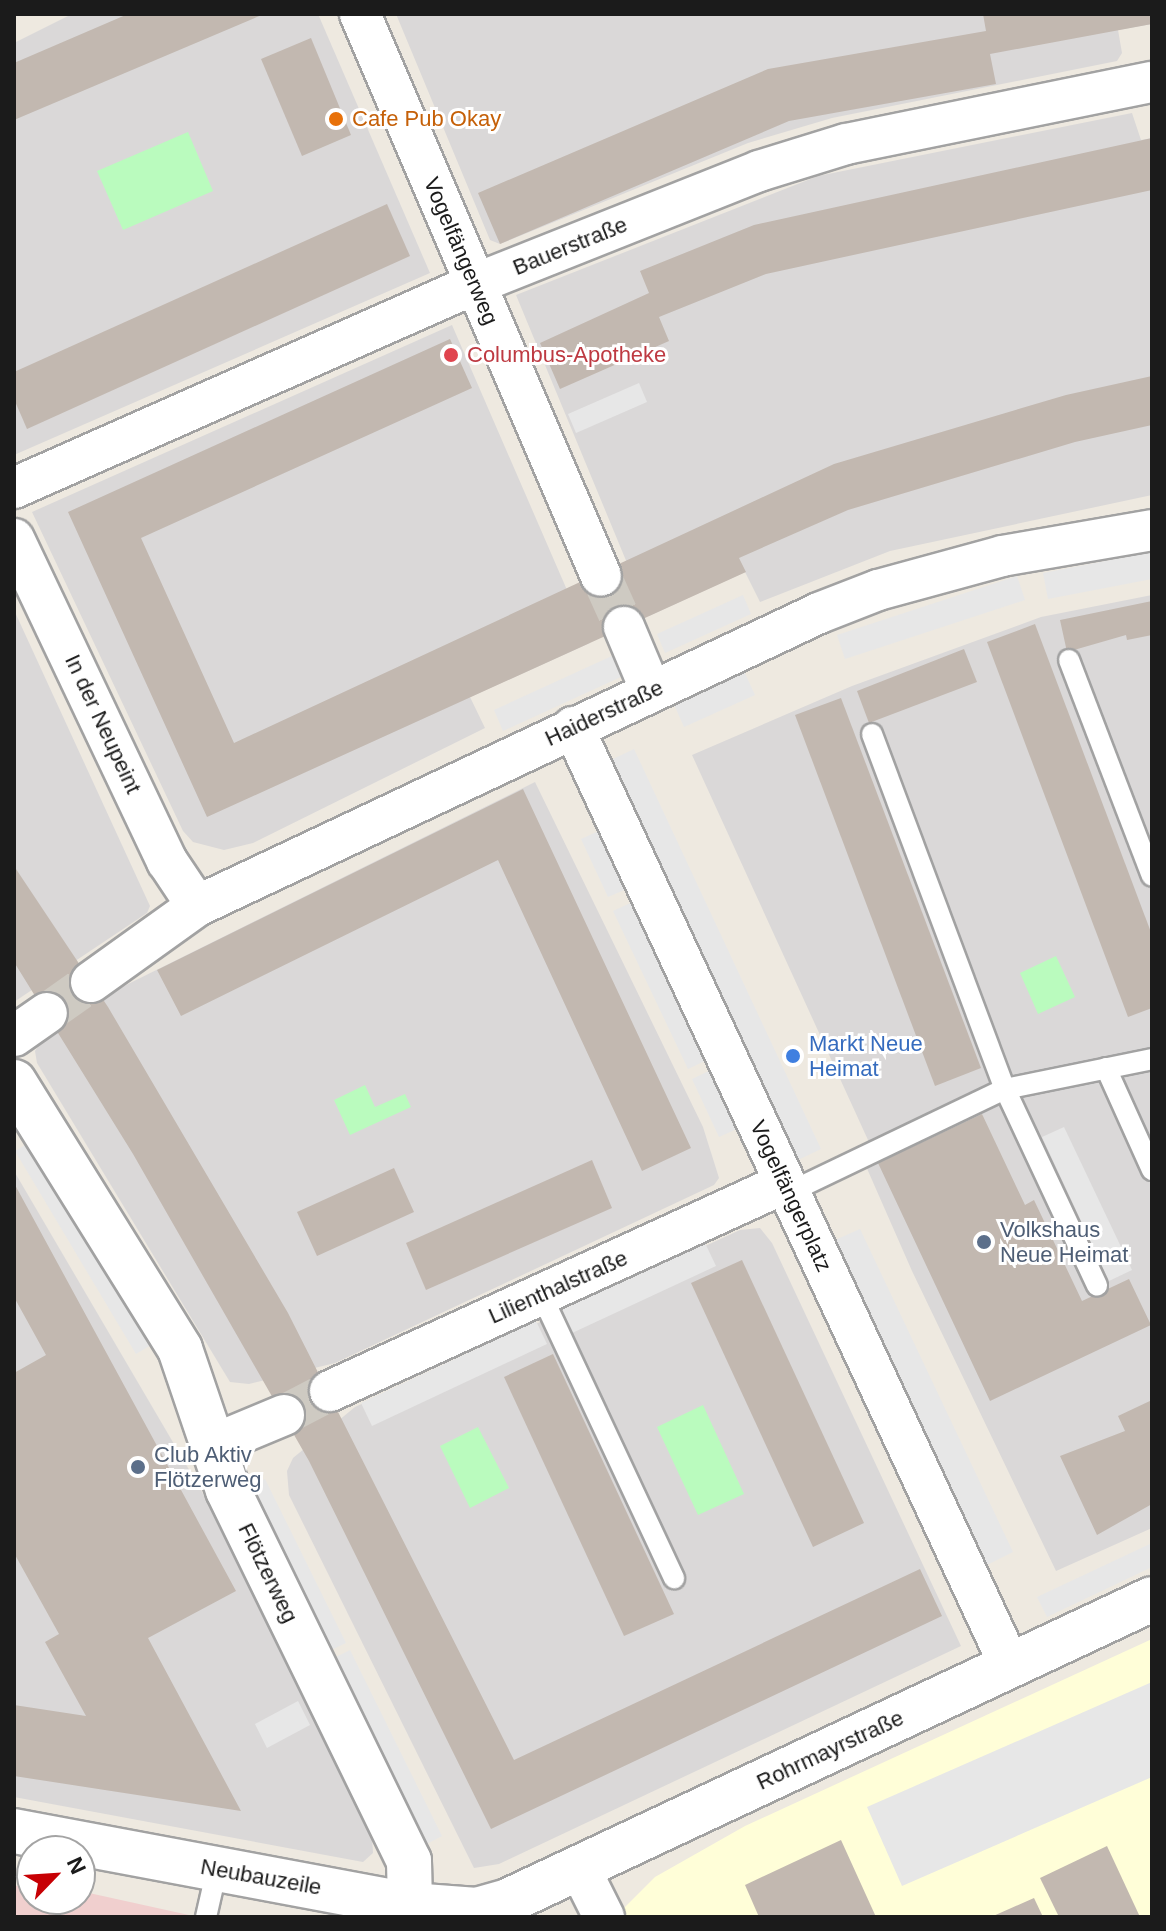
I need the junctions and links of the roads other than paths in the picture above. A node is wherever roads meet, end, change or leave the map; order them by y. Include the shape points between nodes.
1 (360, 14) edge
2 (1152, 82) edge
3 (475, 284) junction
4 (14, 488) edge
5 (1152, 530) edge
6 (14, 539) edge
7 (601, 576) tunnel mouth
8 (624, 627) tunnel mouth
9 (1069, 660) dead end
10 (651, 691) junction
11 (573, 727) junction
12 (872, 734) dead end
13 (1152, 876) edge
14 (197, 906) junction
15 (91, 982) tunnel mouth
16 (47, 1013) tunnel mouth
17 (14, 1036) edge
18 (1152, 1059) edge
19 (1106, 1068) junction
20 (14, 1082) edge
21 (1005, 1089) junction
22 (1152, 1170) edge
23 (788, 1188) junction
24 (1097, 1285) dead end
25 (541, 1294) junction
26 (330, 1391) tunnel mouth
27 (284, 1415) tunnel mouth
28 (212, 1445) junction
29 (674, 1578) dead end
30 (1152, 1599) edge
31 (1010, 1666) junction
32 (14, 1831) edge
33 (579, 1867) junction
34 (217, 1869) junction
35 (508, 1901) joint
36 (410, 1905) junction
37 (206, 1917) edge
38 (604, 1917) edge

1 - 3 street, Vogelfängerweg
2 - 3 street, Bauerstraße via 799,157
3 - 4 street, Bauerstraße
3 - 7 street, Vogelfängerweg
5 - 10 street, Haiderstraße via 1002,556 878,590
6 - 14 street, In der Neupeint via 167,861
8 - 10 street
9 - 13 lane
10 - 11 street, Haiderstraße
11 - 14 street, Haiderstraße
11 - 23 street, Vogelfängerplatz
12 - 21 lane
14 - 15 street, Haiderstraße
16 - 17 street
18 - 19 lane
19 - 21 lane
19 - 22 lane
20 - 28 street, Flötzerweg via 180,1349
21 - 23 lane
21 - 24 lane
23 - 25 street, Lilienthalstraße
23 - 31 street, Vogelfängerplatz
25 - 26 street, Lilienthalstraße
25 - 29 lane
27 - 28 street
28 - 36 street, Flötzerweg via 228,1490 409,1861
30 - 31 street, Rohrmayrstraße
31 - 33 street, Rohrmayrstraße
32 - 34 street, Neubauzeile
33 - 35 street, Rohrmayrstraße
33 - 38 street
34 - 36 street, Neubauzeile
34 - 37 lane
35 - 36 street, Neubauzeile via 477,1910

